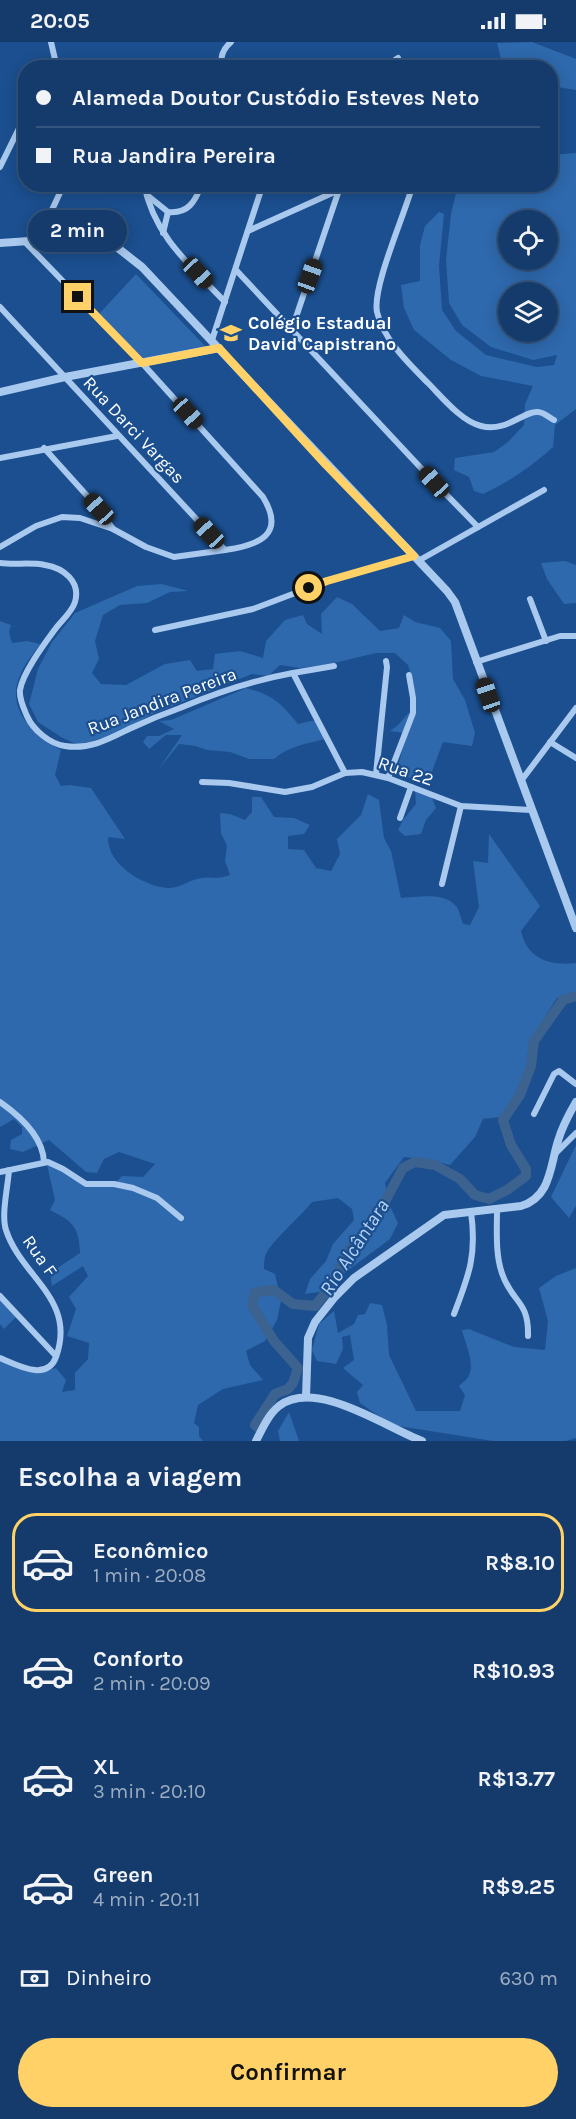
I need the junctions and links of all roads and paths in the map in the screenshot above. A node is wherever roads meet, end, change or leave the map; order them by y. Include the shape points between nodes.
1 (51, 42) edge
2 (231, 42) edge
3 (398, 58) dead end
4 (55, 60) edge
5 (220, 60) edge
6 (395, 60) edge
7 (18, 130) edge
8 (0, 166) edge
9 (60, 192) edge
10 (145, 192) edge
11 (199, 192) edge
12 (261, 192) edge
13 (335, 192) edge
14 (338, 192) edge
15 (410, 192) edge
16 (146, 195) junction
17 (168, 212) junction
18 (249, 231) junction
19 (163, 233) junction
20 (23, 240) junction
21 (38, 240) junction
22 (0, 243) edge
23 (236, 270) junction
24 (225, 302) junction
25 (0, 307) edge
26 (292, 329) junction
27 (212, 340) junction
28 (219, 348) junction
29 (142, 363) junction
30 (65, 377) junction
31 (0, 392) edge
32 (554, 420) dead end
33 (117, 436) junction
34 (44, 448) junction
35 (0, 458) edge
36 (544, 490) dead end
37 (478, 526) junction
38 (113, 529) junction
39 (0, 547) edge
40 (225, 550) junction
41 (416, 558) junction
42 (0, 563) edge
43 (530, 599) dead end
44 (155, 630) dead end
45 (576, 636) edge
46 (546, 641) junction
47 (386, 661) dead end
48 (476, 662) junction
49 (333, 666) dead end
50 (292, 673) junction
51 (409, 675) dead end
52 (576, 708) edge
53 (550, 742) junction
54 (576, 758) edge
55 (345, 773) junction
56 (376, 774) junction
57 (388, 778) junction
58 (521, 781) junction
59 (202, 782) dead end
60 (411, 787) junction
61 (460, 806) junction
62 (531, 810) junction
63 (400, 818) dead end
64 (442, 884) dead end
65 (576, 928) edge
66 (576, 1084) edge
67 (0, 1102) edge
68 (576, 1102) edge
69 (534, 1114) dead end
70 (576, 1133) edge
71 (555, 1153) junction
72 (44, 1162) junction
73 (9, 1170) junction
74 (0, 1172) edge
75 (497, 1209) junction
76 (471, 1212) junction
77 (181, 1218) dead end
78 (0, 1296) edge
79 (454, 1314) dead end
80 (528, 1336) dead end
81 (56, 1356) junction
82 (0, 1358) edge
83 (306, 1398) junction
84 (256, 1441) edge
85 (422, 1441) edge

1 - 4 street
2 - 5 street
3 - 6 street
7 - 8 street
9 - 21 street
10 - 16 street
11 - 17 street via 191,205 177,213
12 - 18 street
13 - 18 street
14 - 26 street
15 - 32 street via 378,290 377,312 390,338 430,385 465,418 480,426 496,428 538,411
16 - 17 street
16 - 19 street
17 - 19 street
18 - 23 street
19 - 24 street
20 - 21 street
20 - 22 street
20 - 29 street
21 - 27 street via 88,237 114,245 142,267
23 - 24 street
23 - 26 street
24 - 27 street
25 - 30 street, Rua Darci Vargas
26 - 37 street
27 - 28 street
28 - 29 street
28 - 41 street
29 - 30 street
29 - 40 street via 263,497 272,517 272,527 256,544
30 - 31 street
30 - 33 street, Rua Darci Vargas
33 - 34 street
33 - 40 street, Rua Darci Vargas
34 - 35 street
34 - 38 street
36 - 37 street
37 - 41 street
38 - 39 street via 80,518 62,517 36,526
38 - 40 street via 174,557
41 - 44 street via 327,581 253,609
41 - 48 street via 454,602
42 - 50 street, Rua Jandira Pereira via 44,564 64,572 73,581 75,601 42,648 20,692 29,721 40,734 61,746 104,742 182,707
43 - 46 street
45 - 46 street
46 - 48 street
47 - 56 street
48 - 58 street
49 - 50 street
50 - 55 street
51 - 57 street via 413,713
52 - 53 street
53 - 54 street
53 - 58 street
55 - 56 street, Rua 22
55 - 59 street, Rua 22 via 312,788 285,792
56 - 57 street, Rua 22
57 - 60 street, Rua 22
58 - 62 street
60 - 61 street, Rua 22
60 - 63 street
61 - 62 street, Rua 22
61 - 64 street
62 - 65 street
66 - 69 street via 559,1071 554,1074
67 - 72 street via 34,1134 43,1148
68 - 71 street
70 - 71 street
71 - 75 street via 545,1188 538,1197 521,1206
72 - 73 street
72 - 77 street via 86,1184 133,1188 157,1198
73 - 74 street
73 - 81 street, Rua F via 5,1227 58,1312 61,1334
75 - 76 street
75 - 80 street via 501,1271 526,1314
76 - 79 street via 474,1249
76 - 83 street via 454,1212 436,1219 354,1278 334,1298 308,1338
78 - 81 street
81 - 82 street via 53,1363 40,1370
83 - 84 street via 288,1401 278,1408
83 - 85 street via 340,1404

